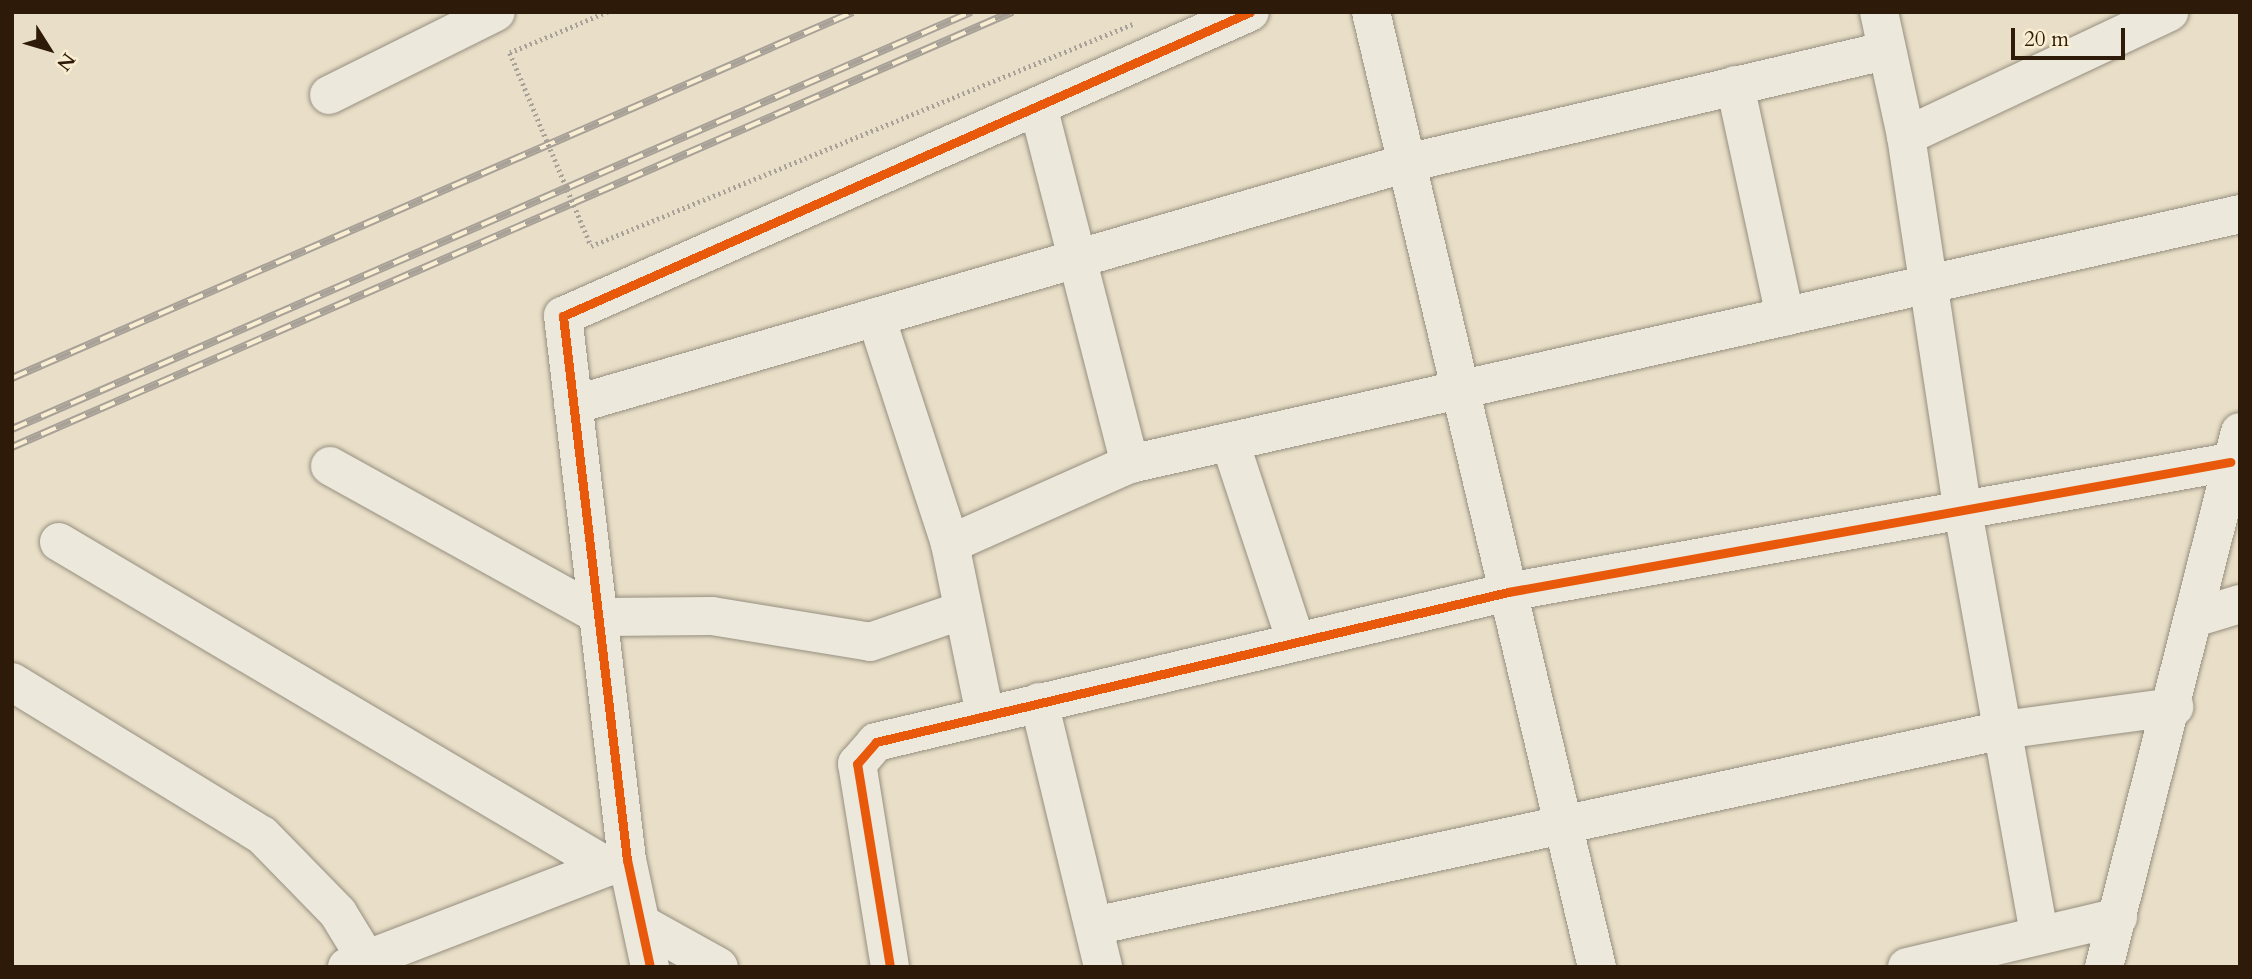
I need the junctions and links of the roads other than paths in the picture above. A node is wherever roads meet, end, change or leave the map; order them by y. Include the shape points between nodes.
1 (496, 12) edge
2 (1250, 12) edge
3 (1371, 12) edge
4 (1879, 12) edge
5 (2169, 12) edge
6 (1887, 50) junction
7 (1735, 85) junction
8 (329, 95) dead end
9 (1038, 106) junction
10 (1906, 136) junction
11 (1407, 163) junction
12 (2240, 214) edge
13 (1076, 259) junction
14 (1929, 284) junction
15 (876, 317) junction
16 (1785, 317) junction
17 (1460, 390) junction
18 (573, 405) junction
19 (1230, 442) junction
20 (2235, 447) edge
21 (1130, 464) junction
22 (330, 466) dead end
23 (1963, 511) junction
24 (59, 542) dead end
25 (950, 544) junction
26 (1508, 592) junction
27 (2240, 604) edge
28 (963, 610) junction
29 (602, 617) junction
30 (2194, 618) junction
31 (1296, 641) junction
32 (12, 682) edge
33 (1039, 702) junction
34 (2174, 707) junction
35 (985, 715) junction
36 (2003, 730) junction
37 (1563, 821) junction
38 (617, 863) junction
39 (2118, 917) junction
40 (642, 924) junction
41 (1094, 926) junction
42 (2039, 935) junction
43 (362, 964) edge
44 (650, 967) edge
45 (719, 967) edge
46 (890, 967) edge
47 (1103, 967) edge
48 (1597, 967) edge
49 (1907, 967) edge
50 (2104, 967) edge

1 - 8 street
2 - 9 street
3 - 11 street
4 - 6 street
5 - 10 street
6 - 7 street
6 - 10 street
7 - 11 street
7 - 16 street
9 - 13 street
9 - 18 street via 563,316
10 - 14 street
11 - 13 street
11 - 17 street
12 - 14 street
13 - 15 street
13 - 21 street
14 - 16 street
14 - 23 street
15 - 18 street
15 - 25 street
16 - 17 street
17 - 19 street
17 - 26 street
18 - 29 street
19 - 21 street
19 - 31 street
20 - 23 street
20 - 30 street
21 - 25 street
22 - 29 street
23 - 26 street
23 - 36 street
24 - 38 street
25 - 28 street
26 - 31 street
26 - 37 street
27 - 30 street
28 - 29 street via 870,642 712,615
28 - 35 street
29 - 38 street
30 - 34 street
31 - 33 street
32 - 43 street via 262,835 317,888
33 - 35 street
33 - 41 street
34 - 36 street
34 - 39 street
35 - 46 street via 876,742 857,764
36 - 37 street
36 - 42 street
37 - 41 street
37 - 48 street
38 - 40 street
38 - 43 street
39 - 42 street
39 - 50 street
40 - 44 street
40 - 45 street
41 - 47 street
42 - 49 street

